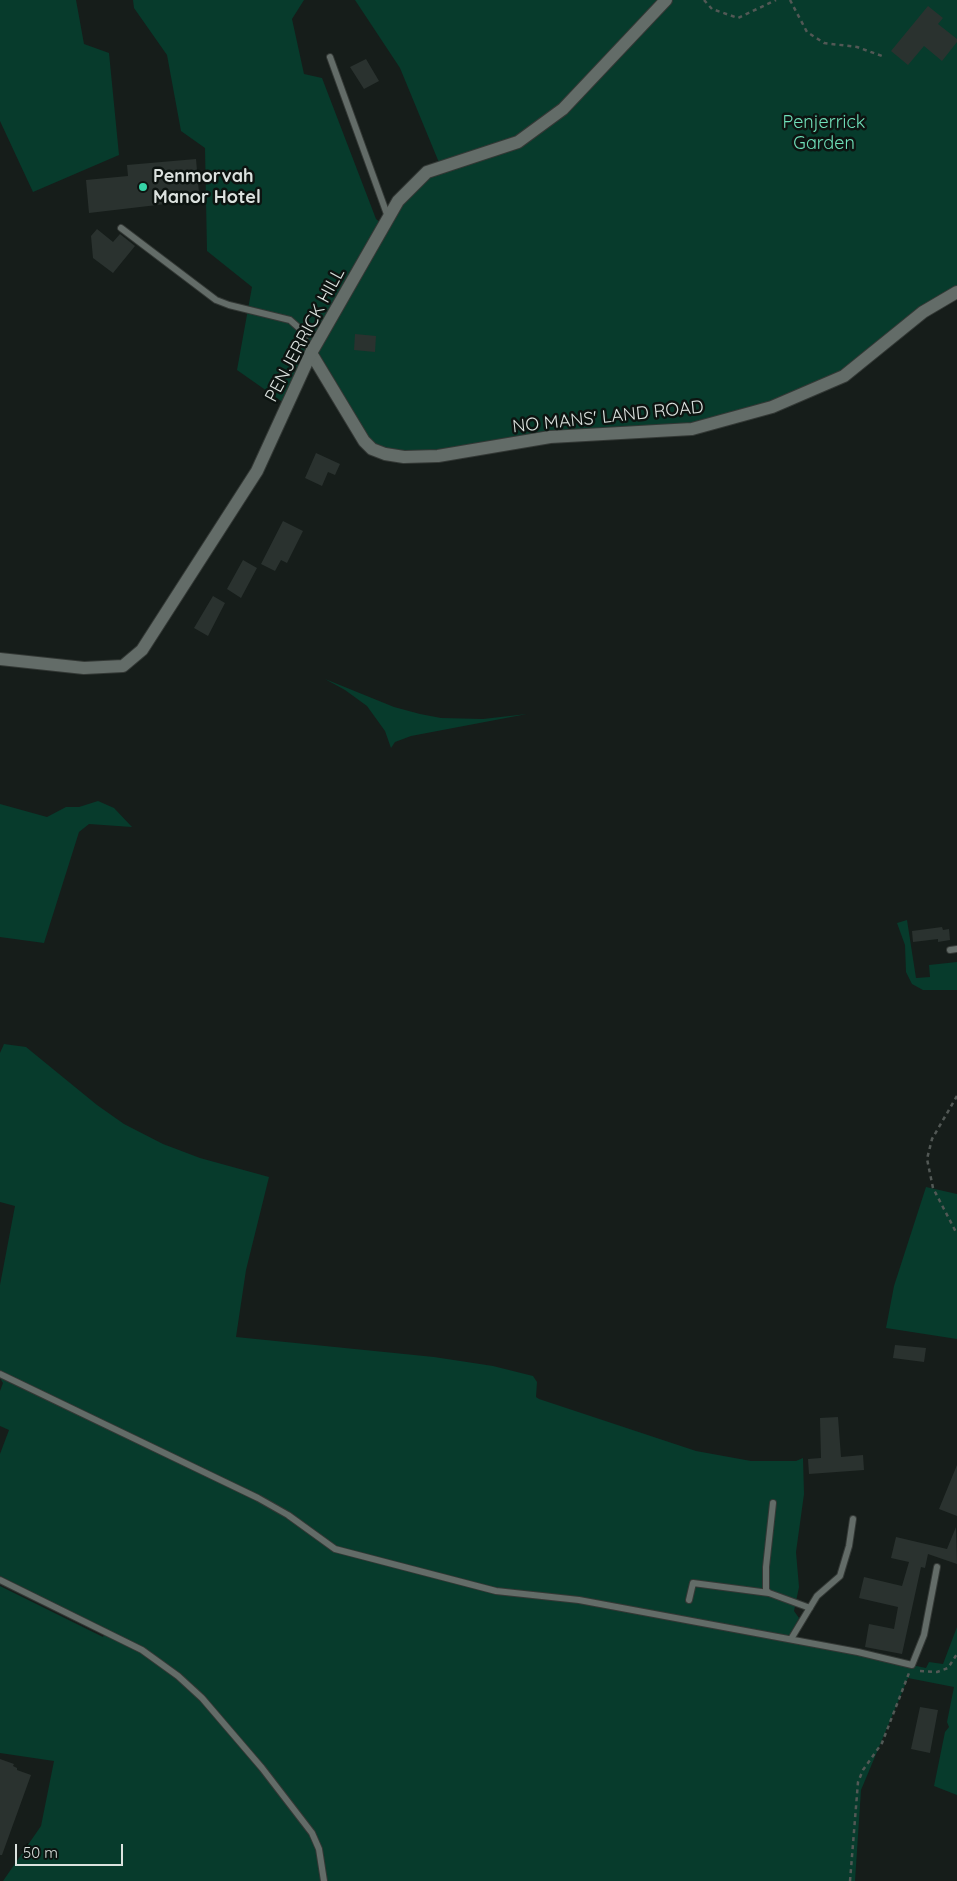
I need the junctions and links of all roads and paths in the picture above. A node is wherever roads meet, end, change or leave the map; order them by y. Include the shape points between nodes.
1 (666, 0) edge
2 (704, 0) edge
3 (776, 0) edge
4 (790, 0) edge
5 (882, 56) dead end
6 (330, 57) dead end
7 (388, 218) junction
8 (121, 228) dead end
9 (957, 292) edge
10 (311, 353) junction
11 (0, 659) edge
12 (957, 1096) edge
13 (957, 1234) edge
14 (0, 1374) edge
15 (773, 1503) dead end
16 (854, 1519) dead end
17 (937, 1567) dead end
18 (0, 1580) edge
19 (769, 1593) junction
20 (689, 1600) dead end
21 (810, 1608) junction
22 (791, 1639) junction
23 (957, 1654) edge
24 (911, 1669) dead end
25 (918, 1670) dead end
26 (324, 1881) edge
27 (850, 1881) edge

1 - 7 street, PENJERRICK HILL via 564,109 518,142 427,172 398,201
2 - 3 path via 712,9 738,18
4 - 5 path via 807,32 824,43 863,49
6 - 7 lane
7 - 10 street, PENJERRICK HILL
8 - 10 lane via 216,300 290,320 299,328
9 - 10 street, NO MANS' LAND ROAD via 923,312 844,376 772,407 692,429 550,437 438,456 404,457 372,449
10 - 11 street, PENJERRICK HILL via 257,471 142,650 124,666 84,668
12 - 13 path via 932,1139 927,1159 933,1188
14 - 22 lane via 258,1498 288,1515 329,1546 348,1553 506,1593 579,1600
15 - 19 lane via 766,1567 766,1589
16 - 21 lane via 843,1571
17 - 22 lane via 924,1635 912,1665
18 - 26 lane via 142,1650 202,1698 312,1833 319,1849
19 - 20 lane via 693,1583
19 - 21 lane
21 - 22 lane
23 - 25 path via 948,1668 937,1672
24 - 27 path via 882,1743 858,1782

